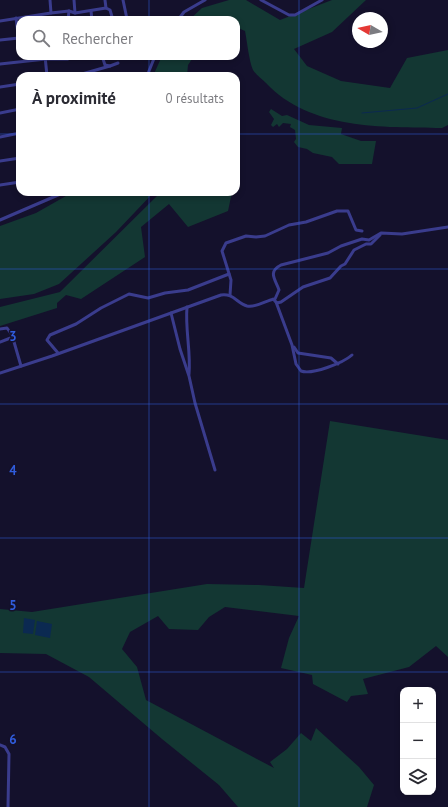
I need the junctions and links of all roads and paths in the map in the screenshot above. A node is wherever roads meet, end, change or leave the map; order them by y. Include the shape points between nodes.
1 (50, 0) edge
2 (74, 0) edge
3 (105, 0) edge
4 (123, 0) edge
5 (205, 0) edge
6 (261, 0) edge
7 (322, 0) edge
8 (106, 8) junction
9 (68, 11) junction
10 (90, 11) junction
11 (51, 13) junction
12 (75, 13) junction
13 (41, 14) joint
14 (28, 16) edge
15 (68, 16) edge
16 (91, 16) edge
17 (112, 16) edge
18 (126, 16) edge
19 (181, 16) edge
20 (16, 18) edge
21 (0, 21) edge
22 (16, 38) edge
23 (0, 40) edge
24 (31, 60) edge
25 (45, 60) edge
26 (103, 60) edge
27 (153, 60) edge
28 (21, 62) joint
29 (118, 63) dead end
30 (0, 64) edge
31 (110, 66) junction
32 (47, 72) edge
33 (89, 72) edge
34 (149, 72) edge
35 (16, 85) edge
36 (0, 88) edge
37 (16, 110) edge
38 (0, 113) edge
39 (16, 134) edge
40 (0, 137) edge
41 (16, 159) edge
42 (0, 161) edge
43 (16, 183) edge
44 (0, 185) edge
45 (55, 196) edge
46 (0, 220) edge
47 (448, 227) edge
48 (362, 231) dead end
49 (381, 233) junction
50 (229, 274) junction
51 (230, 295) junction
52 (274, 300) junction
53 (187, 307) junction
54 (171, 313) junction
55 (0, 328) edge
56 (13, 338) junction
57 (0, 342) edge
58 (292, 345) junction
59 (58, 353) junction
60 (352, 355) dead end
61 (338, 364) junction
62 (21, 366) junction
63 (0, 373) edge
64 (189, 376) junction
65 (215, 470) dead end
66 (0, 745) edge
67 (8, 807) edge

1 - 11 street
2 - 12 street
3 - 8 street
4 - 18 street
5 - 19 street
6 - 7 street via 289,15 294,15
8 - 10 street
8 - 17 street via 110,10
9 - 11 street
9 - 12 street
9 - 15 street
10 - 12 street
10 - 16 street
11 - 13 street
13 - 14 street
20 - 21 street
22 - 23 street
24 - 28 street
25 - 32 street
26 - 31 street via 105,65
27 - 34 street
28 - 30 street
29 - 31 street
31 - 33 street
35 - 36 street
37 - 38 street
39 - 40 street
41 - 42 street
43 - 44 street
45 - 46 street
47 - 49 street via 402,234
48 - 50 street via 356,230 348,211 343,210 289,225 265,236 243,237 226,243 223,247
49 - 52 street via 371,244 354,250 345,264 330,278 303,287 281,302
49 - 52 street via 369,240 362,239 328,253 278,266 273,277 279,292
50 - 51 street via 232,287
50 - 59 street via 179,292 148,298 129,294 123,296 76,324 50,335 47,340
51 - 52 street via 249,306
51 - 53 street via 221,295
52 - 58 street
53 - 54 street
53 - 64 street
54 - 59 street
54 - 64 street
55 - 56 street via 9,329
56 - 57 street
56 - 62 street
58 - 61 street via 298,353 331,358
58 - 61 street via 296,364 302,372
59 - 62 street
60 - 61 street
62 - 63 street
64 - 65 street
66 - 67 street via 9,751

